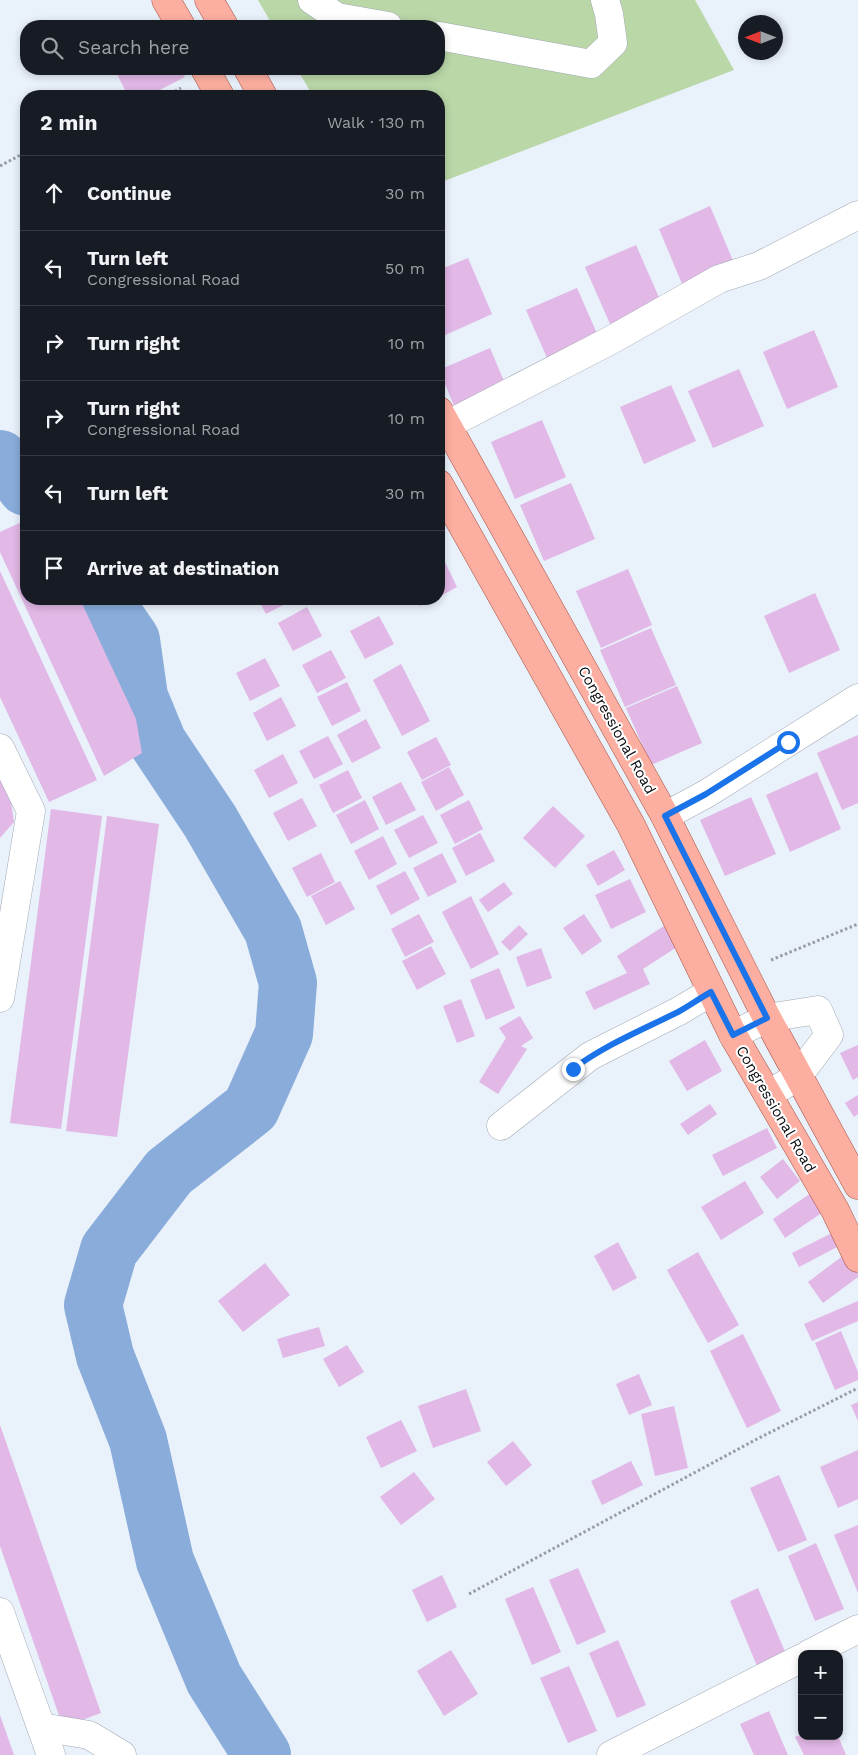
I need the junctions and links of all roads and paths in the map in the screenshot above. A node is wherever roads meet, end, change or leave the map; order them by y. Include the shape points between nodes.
1 (166, 0) edge
2 (209, 0) edge
3 (312, 0) edge
4 (605, 0) edge
5 (178, 20) edge
6 (221, 20) edge
7 (355, 20) edge
8 (445, 37) edge
9 (208, 75) edge
10 (251, 75) edge
11 (217, 90) edge
12 (260, 90) edge
13 (20, 155) edge
14 (0, 166) edge
15 (858, 215) edge
16 (445, 417) edge
17 (445, 422) edge
18 (445, 495) edge
19 (858, 698) edge
20 (0, 748) edge
21 (665, 816) junction
22 (858, 924) edge
23 (744, 971) junction
24 (711, 992) junction
25 (0, 998) edge
26 (767, 1018) junction
27 (733, 1035) junction
28 (798, 1076) junction
29 (768, 1095) junction
30 (502, 1126) dead end
31 (858, 1185) edge
32 (858, 1258) edge
33 (858, 1388) edge
34 (469, 1594) dead end
35 (0, 1612) edge
36 (858, 1629) edge
37 (817, 1650) edge
38 (798, 1660) edge
39 (41, 1727) junction
40 (51, 1755) edge
41 (122, 1755) edge
42 (611, 1755) edge

1 - 5 main road
2 - 6 main road
3 - 7 street via 338,17
4 - 8 street via 614,43 591,64
9 - 11 main road
10 - 12 main road
13 - 14 path
15 - 16 street via 759,266 719,279 613,339
17 - 21 main road, Congressional Road
18 - 24 main road, Congressional Road via 632,825
19 - 21 street via 706,794
20 - 25 street via 31,811
21 - 23 main road, Congressional Road
22 - 23 path
23 - 26 main road, Congressional Road
24 - 27 main road, Congressional Road
24 - 30 street via 590,1056
26 - 27 street
26 - 28 main road, Congressional Road
26 - 28 street via 818,1010 829,1035
27 - 29 main road, Congressional Road
28 - 29 street
28 - 31 main road, Congressional Road
29 - 32 main road, Congressional Road via 835,1210
33 - 34 path
35 - 39 street
36 - 37 street
38 - 42 street
39 - 40 street
39 - 41 street via 89,1735

